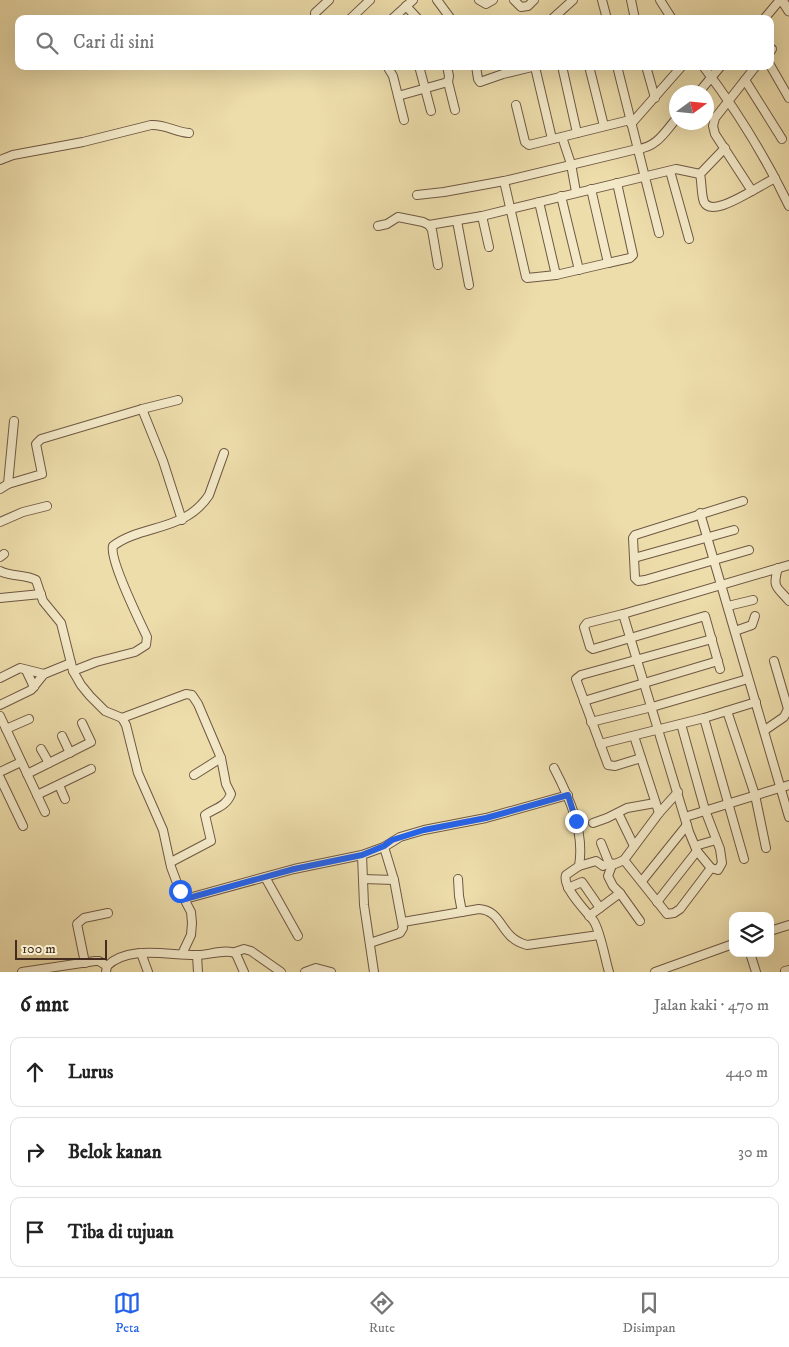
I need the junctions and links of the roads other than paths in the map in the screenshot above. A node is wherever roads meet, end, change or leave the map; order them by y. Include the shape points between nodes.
1 (329, 0) edge
2 (370, 0) edge
3 (413, 0) edge
4 (437, 0) edge
5 (479, 0) edge
6 (493, 0) edge
7 (514, 0) edge
8 (534, 0) edge
9 (602, 0) edge
10 (631, 0) edge
11 (660, 0) edge
12 (781, 0) edge
13 (569, 1) edge
14 (406, 6) junction
15 (789, 11) edge
16 (315, 15) edge
17 (354, 15) edge
18 (396, 15) edge
19 (414, 15) edge
20 (448, 15) edge
21 (556, 15) edge
22 (606, 15) edge
23 (634, 15) edge
24 (669, 15) edge
25 (768, 15) edge
26 (389, 70) edge
27 (421, 70) edge
28 (448, 70) edge
29 (477, 70) edge
30 (522, 70) edge
31 (537, 70) edge
32 (563, 70) edge
33 (590, 70) edge
34 (618, 70) edge
35 (647, 70) edge
36 (678, 70) edge
37 (706, 70) edge
38 (718, 70) edge
39 (753, 70) edge
40 (773, 70) edge
41 (712, 77) junction
42 (745, 80) junction
43 (448, 82) junction
44 (705, 85) edge
45 (425, 89) junction
46 (398, 96) junction
47 (654, 98) junction
48 (789, 98) edge
49 (729, 102) junction
50 (516, 105) dead end
51 (455, 110) dead end
52 (431, 111) dead end
53 (404, 120) dead end
54 (630, 122) junction
55 (604, 126) junction
56 (669, 126) edge
57 (189, 133) dead end
58 (577, 133) junction
59 (562, 137) junction
60 (552, 139) junction
61 (782, 139) dead end
62 (725, 148) junction
63 (637, 149) junction
64 (0, 160) edge
65 (570, 164) junction
66 (670, 171) junction
67 (700, 174) junction
68 (645, 177) junction
69 (775, 178) junction
70 (504, 180) junction
71 (617, 183) junction
72 (590, 189) junction
73 (752, 191) junction
74 (576, 192) junction
75 (417, 195) dead end
76 (561, 196) junction
77 (539, 202) junction
78 (789, 206) edge
79 (511, 208) junction
80 (482, 216) junction
81 (456, 221) junction
82 (429, 225) junction
83 (378, 226) dead end
84 (659, 233) dead end
85 (689, 240) dead end
86 (489, 247) dead end
87 (608, 263) junction
88 (438, 265) dead end
89 (579, 270) junction
90 (556, 275) junction
91 (469, 285) dead end
92 (178, 400) dead end
93 (142, 409) junction
94 (14, 421) dead end
95 (224, 453) dead end
96 (8, 484) junction
97 (0, 489) edge
98 (743, 501) dead end
99 (46, 506) dead end
100 (700, 514) junction
101 (182, 520) junction
102 (0, 522) edge
103 (734, 530) dead end
104 (708, 537) junction
105 (749, 550) dead end
106 (634, 558) junction
107 (715, 560) junction
108 (789, 565) edge
109 (778, 568) junction
110 (0, 571) edge
111 (721, 585) junction
112 (789, 589) edge
113 (779, 592) junction
114 (41, 594) junction
115 (0, 598) edge
116 (753, 600) dead end
117 (789, 601) edge
118 (728, 606) junction
119 (624, 614) junction
120 (756, 616) dead end
121 (736, 631) junction
122 (631, 638) junction
123 (712, 639) junction
124 (637, 659) junction
125 (774, 661) dead end
126 (72, 667) junction
127 (26, 670) junction
128 (44, 674) junction
129 (0, 678) edge
130 (748, 679) junction
131 (644, 682) junction
132 (34, 687) junction
133 (584, 701) junction
134 (756, 702) junction
135 (0, 705) edge
136 (652, 707) junction
137 (727, 711) junction
138 (0, 716) edge
139 (122, 718) junction
140 (704, 718) junction
141 (29, 719) dead end
142 (591, 722) junction
143 (82, 723) dead end
144 (681, 724) junction
145 (6, 729) junction
146 (658, 730) junction
147 (765, 730) junction
148 (62, 736) dead end
149 (634, 736) junction
150 (600, 744) junction
151 (42, 748) dead end
152 (70, 752) junction
153 (221, 758) junction
154 (641, 758) junction
155 (21, 762) junction
156 (49, 763) junction
157 (554, 768) dead end
158 (91, 769) dead end
159 (0, 772) edge
160 (27, 774) junction
161 (194, 775) dead end
162 (0, 778) edge
163 (59, 785) junction
164 (785, 786) edge
165 (678, 792) junction
166 (37, 795) junction
167 (568, 795) junction
168 (755, 795) junction
169 (66, 799) dead end
170 (728, 803) junction
171 (655, 804) junction
172 (706, 810) junction
173 (45, 812) dead end
174 (618, 813) junction
175 (659, 813) junction
176 (789, 817) edge
177 (686, 821) junction
178 (593, 823) dead end
179 (23, 826) dead end
180 (716, 840) junction
181 (601, 843) dead end
182 (384, 846) junction
183 (634, 846) junction
184 (696, 848) junction
185 (766, 848) dead end
186 (362, 855) junction
187 (744, 859) dead end
188 (624, 860) junction
189 (171, 862) junction
190 (611, 864) junction
191 (579, 866) junction
192 (711, 868) junction
193 (265, 877) junction
194 (363, 879) junction
195 (458, 879) dead end
196 (394, 880) junction
197 (642, 881) junction
198 (568, 888) junction
199 (620, 893) junction
200 (185, 899) junction
201 (657, 902) junction
202 (600, 908) junction
203 (462, 912) junction
204 (108, 913) dead end
205 (589, 916) junction
206 (640, 921) dead end
207 (403, 922) junction
208 (789, 925) edge
209 (774, 930) edge
210 (599, 935) junction
211 (298, 936) dead end
212 (370, 942) junction
213 (729, 945) edge
214 (235, 952) junction
215 (141, 953) junction
216 (182, 954) junction
217 (197, 955) junction
218 (751, 957) edge
219 (85, 962) junction
220 (106, 969) edge
221 (22, 972) edge
222 (148, 972) edge
223 (198, 972) edge
224 (244, 972) edge
225 (281, 972) edge
226 (305, 972) edge
227 (331, 972) edge
228 (374, 972) edge
229 (609, 972) edge
230 (656, 972) edge
231 (756, 972) edge

1 - 16 street
2 - 17 street
3 - 14 street
4 - 20 street
5 - 6 street via 486,4
7 - 8 street via 521,7
9 - 22 street
10 - 23 street
11 - 24 street
12 - 15 street
12 - 25 street
13 - 21 street
14 - 18 street
14 - 19 street
26 - 46 street
27 - 45 street
28 - 43 street
29 - 30 street via 480,82
31 - 60 street
32 - 58 street
33 - 55 street
34 - 54 street
35 - 47 street
36 - 47 street
37 - 41 street
38 - 41 street
39 - 42 street
40 - 48 street
41 - 44 street
41 - 49 street
42 - 49 street
42 - 61 street
43 - 45 street
43 - 51 street
45 - 46 street
45 - 52 street
46 - 53 street
47 - 54 street
49 - 62 street via 715,118 713,126
49 - 69 street
50 - 60 street via 527,144
54 - 55 street
54 - 63 street
55 - 58 street
56 - 63 street via 653,145
57 - 64 street via 161,124 151,125
58 - 59 street
59 - 60 street
59 - 65 street
62 - 67 street
62 - 73 street
63 - 65 street
63 - 68 street
65 - 70 street
65 - 74 street
66 - 67 street via 679,169
66 - 68 street
66 - 85 street
67 - 73 street via 708,207 716,207
68 - 71 street
68 - 84 street
69 - 73 street
69 - 78 street
70 - 75 street
70 - 79 street
71 - 72 street
71 - 87 street via 633,255
72 - 74 street
72 - 87 street
74 - 76 street
76 - 77 street
76 - 89 street
77 - 79 street
77 - 90 street
79 - 80 street
79 - 90 street via 526,277
80 - 81 street
80 - 86 street
81 - 82 street
81 - 91 street
82 - 83 street via 395,217
82 - 88 street
87 - 89 street
89 - 90 street
92 - 93 street
93 - 96 street via 41,439 36,444 42,474
93 - 101 street
94 - 96 street
95 - 101 street via 206,501
96 - 97 street
98 - 100 street
99 - 102 street
100 - 104 street
100 - 106 street via 635,535
101 - 126 street via 125,539 112,549 120,576 147,637 146,645 135,652
103 - 104 street
104 - 106 street
104 - 107 street
105 - 107 street
106 - 107 street via 638,581
107 - 111 street
108 - 109 street
109 - 111 street
109 - 113 street via 776,582
110 - 114 street via 8,576 34,578
111 - 118 street
111 - 119 street
112 - 113 street
113 - 117 street
114 - 115 street
114 - 126 street via 61,623
116 - 118 street
118 - 121 street
119 - 122 street
119 - 122 street via 585,625 590,647 593,649
120 - 121 street via 752,625
121 - 130 street
122 - 123 street via 704,614
122 - 124 street
123 - 124 street
123 - 131 street via 719,665
124 - 131 street
124 - 133 street via 580,676 577,681
125 - 147 street via 788,709 784,717
126 - 128 street
126 - 139 street via 81,685 100,706
127 - 128 street
127 - 129 street via 20,668
127 - 132 street
128 - 132 street
130 - 134 street
130 - 136 street
131 - 133 street
131 - 136 street
132 - 135 street
133 - 142 street
134 - 137 street
134 - 147 street
136 - 142 street
136 - 146 street
137 - 140 street
137 - 168 street
138 - 145 street
139 - 153 street via 189,694 198,704
139 - 189 street via 138,773 163,830
140 - 144 street
140 - 170 street
141 - 145 street
142 - 150 street
143 - 152 street via 92,742
144 - 146 street
144 - 172 street
145 - 155 street
146 - 149 street
146 - 165 street
147 - 164 street
148 - 152 street
149 - 150 street
149 - 154 street
150 - 154 street via 608,765
151 - 156 street
152 - 156 street
153 - 161 street
153 - 189 street via 231,794 223,806 205,816 211,841
154 - 171 street
155 - 159 street
155 - 160 street
156 - 160 street
157 - 167 street
158 - 163 street
160 - 166 street
162 - 179 street
163 - 166 street
163 - 169 street
164 - 168 street
164 - 176 street
165 - 175 street
165 - 177 street
166 - 173 street
167 - 182 street via 486,818 424,830 392,840
167 - 191 street via 580,844
168 - 170 street
168 - 185 street
170 - 172 street
170 - 187 street
171 - 174 street via 627,808
171 - 175 street
172 - 177 street
172 - 180 street
174 - 178 street
174 - 183 street
175 - 183 street
177 - 184 street
177 - 197 street
180 - 184 street
180 - 192 street via 722,863 718,870
181 - 190 street
182 - 186 street
182 - 196 street
183 - 188 street
184 - 192 street
184 - 201 street
186 - 193 street
186 - 194 street
188 - 190 street
188 - 197 street
189 - 200 street
190 - 191 street via 603,866 593,862
190 - 199 street via 608,876
191 - 198 street via 566,874
192 - 201 street via 674,913 667,914
193 - 200 street
193 - 211 street
194 - 196 street
194 - 212 street
195 - 203 street
196 - 207 street
197 - 201 street
198 - 202 street via 583,883
198 - 205 street
199 - 202 street
199 - 206 street
200 - 216 street via 192,923 191,935
202 - 205 street
203 - 207 street
203 - 210 street via 490,911 509,937 527,945
204 - 219 street via 88,917 77,924
205 - 210 street
207 - 212 street via 402,932
208 - 209 street
210 - 229 street
212 - 228 street
213 - 230 street
214 - 217 street
214 - 224 street
214 - 225 street via 251,951
215 - 216 street
215 - 220 street via 114,961
215 - 222 street
216 - 217 street
217 - 223 street
218 - 231 street
219 - 220 street via 99,961
219 - 221 street
226 - 227 street via 311,968

